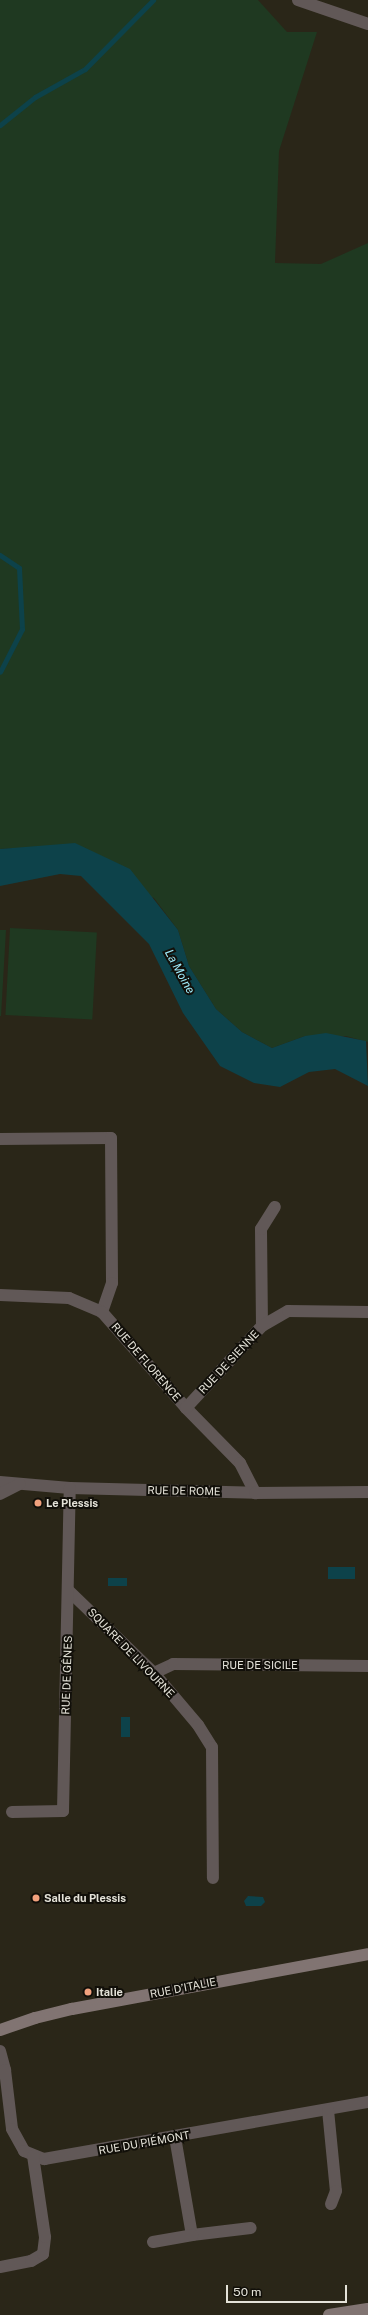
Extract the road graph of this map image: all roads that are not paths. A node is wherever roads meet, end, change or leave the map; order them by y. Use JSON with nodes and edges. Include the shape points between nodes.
{"nodes":[{"id":1,"x":298,"y":0,"type":"edge"},
{"id":2,"x":368,"y":24,"type":"edge"},
{"id":3,"x":0,"y":1139,"type":"edge"},
{"id":4,"x":274,"y":1207,"type":"dead end"},
{"id":5,"x":0,"y":1295,"type":"edge"},
{"id":6,"x":102,"y":1312,"type":"junction"},
{"id":7,"x":368,"y":1312,"type":"edge"},
{"id":8,"x":262,"y":1326,"type":"junction"},
{"id":9,"x":186,"y":1408,"type":"junction"},
{"id":10,"x":0,"y":1482,"type":"edge"},
{"id":11,"x":20,"y":1484,"type":"junction"},
{"id":12,"x":70,"y":1488,"type":"junction"},
{"id":13,"x":368,"y":1492,"type":"edge"},
{"id":14,"x":255,"y":1493,"type":"junction"},
{"id":15,"x":0,"y":1494,"type":"edge"},
{"id":16,"x":69,"y":1591,"type":"junction"},
{"id":17,"x":368,"y":1666,"type":"edge"},
{"id":18,"x":154,"y":1673,"type":"junction"},
{"id":19,"x":12,"y":1812,"type":"dead end"},
{"id":20,"x":213,"y":1878,"type":"dead end"},
{"id":21,"x":368,"y":1954,"type":"edge"},
{"id":22,"x":0,"y":2030,"type":"edge"},
{"id":23,"x":0,"y":2051,"type":"edge"},
{"id":24,"x":368,"y":2102,"type":"edge"},
{"id":25,"x":328,"y":2110,"type":"junction"},
{"id":26,"x":175,"y":2138,"type":"junction"},
{"id":27,"x":33,"y":2156,"type":"junction"},
{"id":28,"x":330,"y":2204,"type":"dead end"},
{"id":29,"x":251,"y":2228,"type":"dead end"},
{"id":30,"x":192,"y":2235,"type":"junction"},
{"id":31,"x":153,"y":2242,"type":"dead end"},
{"id":32,"x":0,"y":2267,"type":"edge"},
{"id":33,"x":368,"y":2309,"type":"edge"},
{"id":34,"x":329,"y":2315,"type":"edge"}],
"edges":[{"from":1,"to":2,"type":"street"},
{"from":3,"to":6,"type":"street","via":[[111,1138],[112,1283]]},
{"from":4,"to":8,"type":"street","via":[[261,1229]]},
{"from":5,"to":6,"type":"street","name":"RUE DE FLORENCE","via":[[69,1298]]},
{"from":6,"to":9,"type":"street","name":"RUE DE FLORENCE"},
{"from":7,"to":8,"type":"street","name":"RUE DE SIENNE","via":[[288,1311]]},
{"from":8,"to":9,"type":"street","name":"RUE DE SIENNE"},
{"from":9,"to":14,"type":"street","name":"RUE DE FLORENCE","via":[[240,1463]]},
{"from":10,"to":11,"type":"street","name":"RUE DE ROME"},
{"from":11,"to":12,"type":"street","name":"RUE DE ROME"},
{"from":11,"to":15,"type":"street"},
{"from":12,"to":14,"type":"street","name":"RUE DE ROME"},
{"from":12,"to":16,"type":"street","name":"RUE DE GÊNES"},
{"from":13,"to":14,"type":"street","name":"RUE DE ROME"},
{"from":16,"to":18,"type":"street","name":"SQUARE DE LIVOURNE"},
{"from":16,"to":19,"type":"street","name":"RUE DE GÊNES","via":[[63,1811]]},
{"from":17,"to":18,"type":"street","name":"RUE DE SICILE","via":[[173,1664]]},
{"from":18,"to":20,"type":"street","name":"SQUARE DE LIVOURNE","via":[[198,1725],[212,1747]]},
{"from":21,"to":22,"type":"street","name":"RUE D’ITALIE","via":[[72,2009]]},
{"from":23,"to":27,"type":"street","via":[[5,2070],[12,2129],[24,2151]]},
{"from":24,"to":25,"type":"street","name":"RUE DU PIÉMONT"},
{"from":25,"to":26,"type":"street","name":"RUE DU PIÉMONT"},
{"from":25,"to":28,"type":"street","via":[[336,2191]]},
{"from":26,"to":27,"type":"street","name":"RUE DU PIÉMONT","via":[[44,2159]]},
{"from":26,"to":30,"type":"street"},
{"from":27,"to":32,"type":"street","via":[[46,2237],[43,2254],[31,2261]]},
{"from":29,"to":30,"type":"street"},
{"from":30,"to":31,"type":"street"},
{"from":33,"to":34,"type":"street"}]}
